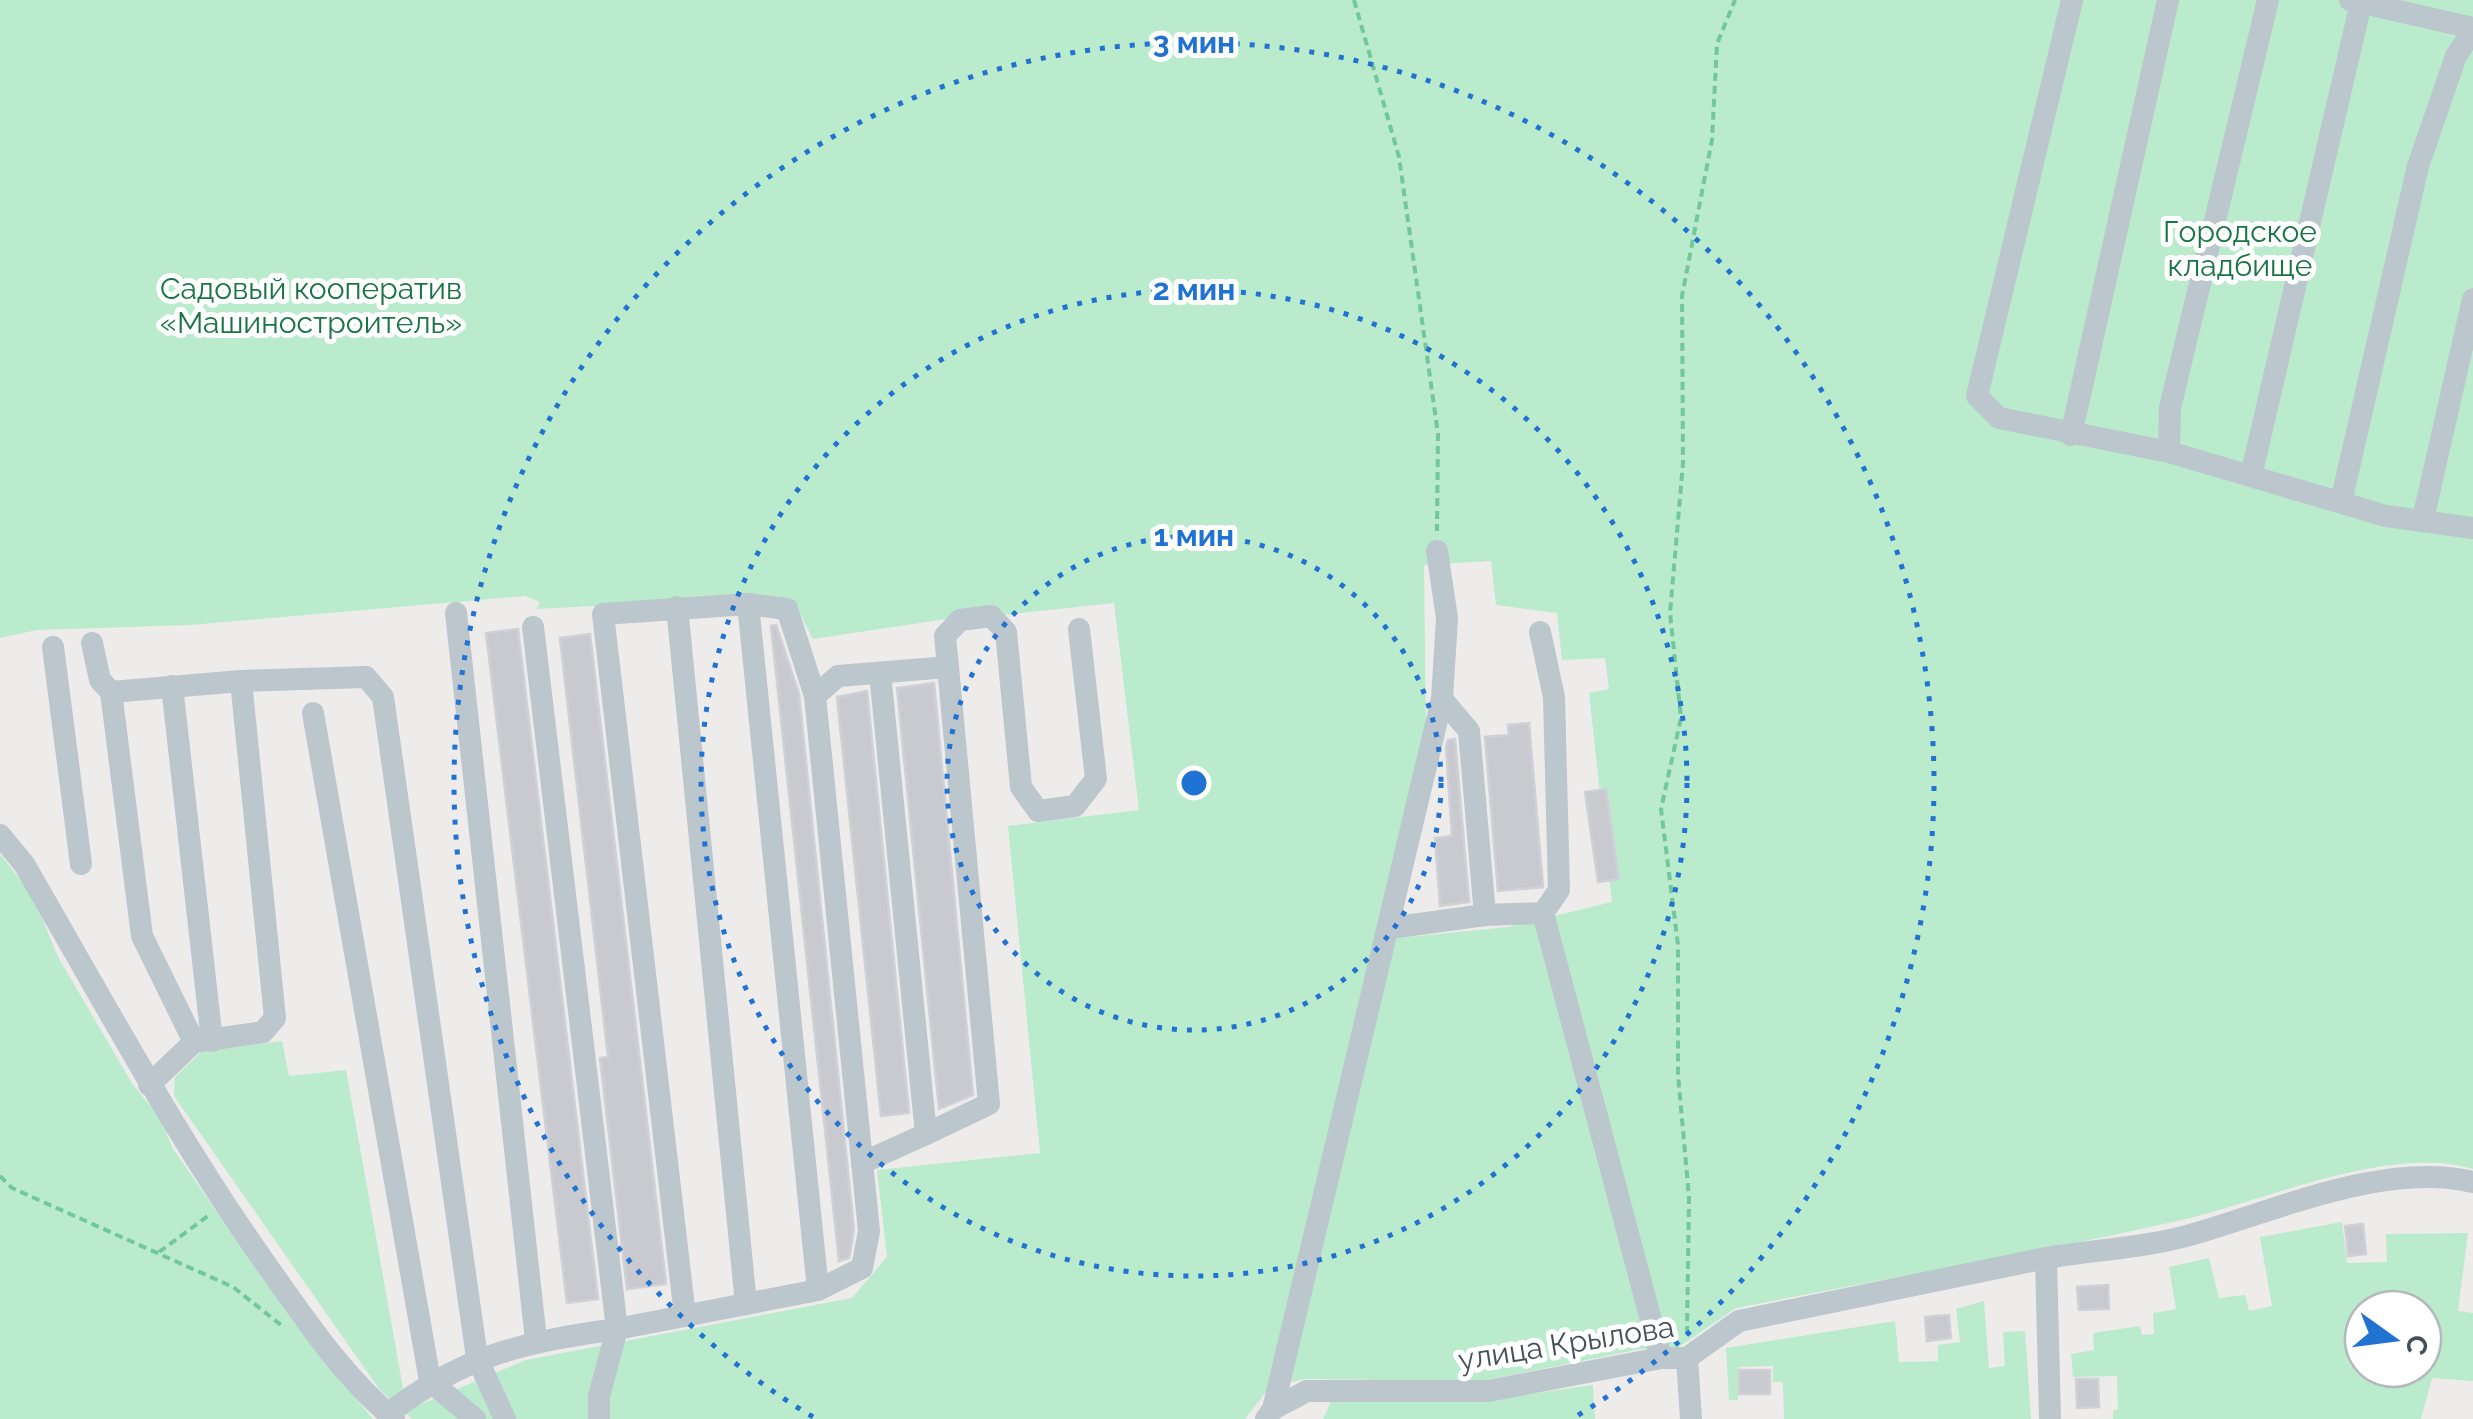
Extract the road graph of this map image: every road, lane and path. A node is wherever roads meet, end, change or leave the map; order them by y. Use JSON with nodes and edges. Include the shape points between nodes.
{"nodes":[{"id":1,"x":1354,"y":0,"type":"edge"},
{"id":2,"x":1735,"y":0,"type":"edge"},
{"id":3,"x":2072,"y":0,"type":"edge"},
{"id":4,"x":2168,"y":0,"type":"edge"},
{"id":5,"x":2268,"y":0,"type":"edge"},
{"id":6,"x":2356,"y":1,"type":"edge"},
{"id":7,"x":2473,"y":29,"type":"edge"},
{"id":8,"x":2473,"y":299,"type":"edge"},
{"id":9,"x":2071,"y":435,"type":"junction"},
{"id":10,"x":2169,"y":452,"type":"junction"},
{"id":11,"x":2251,"y":476,"type":"junction"},
{"id":12,"x":2341,"y":502,"type":"junction"},
{"id":13,"x":2423,"y":519,"type":"junction"},
{"id":14,"x":2473,"y":528,"type":"edge"},
{"id":15,"x":1437,"y":551,"type":"joint"},
{"id":16,"x":748,"y":604,"type":"junction"},
{"id":17,"x":676,"y":607,"type":"junction"},
{"id":18,"x":456,"y":613,"type":"dead end"},
{"id":19,"x":533,"y":628,"type":"dead end"},
{"id":20,"x":1079,"y":629,"type":"dead end"},
{"id":21,"x":1540,"y":632,"type":"dead end"},
{"id":22,"x":92,"y":644,"type":"dead end"},
{"id":23,"x":53,"y":647,"type":"dead end"},
{"id":24,"x":948,"y":667,"type":"junction"},
{"id":25,"x":880,"y":672,"type":"junction"},
{"id":26,"x":241,"y":681,"type":"junction"},
{"id":27,"x":172,"y":686,"type":"junction"},
{"id":28,"x":110,"y":692,"type":"junction"},
{"id":29,"x":815,"y":696,"type":"junction"},
{"id":30,"x":1442,"y":699,"type":"junction"},
{"id":31,"x":313,"y":713,"type":"dead end"},
{"id":32,"x":0,"y":835,"type":"edge"},
{"id":33,"x":81,"y":864,"type":"dead end"},
{"id":34,"x":1542,"y":913,"type":"junction"},
{"id":35,"x":1485,"y":915,"type":"junction"},
{"id":36,"x":1390,"y":928,"type":"junction"},
{"id":37,"x":203,"y":1042,"type":"junction"},
{"id":38,"x":149,"y":1085,"type":"junction"},
{"id":39,"x":926,"y":1134,"type":"junction"},
{"id":40,"x":862,"y":1164,"type":"junction"},
{"id":41,"x":0,"y":1176,"type":"edge"},
{"id":42,"x":2473,"y":1182,"type":"edge"},
{"id":43,"x":224,"y":1204,"type":"junction"},
{"id":44,"x":157,"y":1254,"type":"junction"},
{"id":45,"x":2046,"y":1258,"type":"junction"},
{"id":46,"x":818,"y":1290,"type":"junction"},
{"id":47,"x":746,"y":1304,"type":"junction"},
{"id":48,"x":685,"y":1316,"type":"junction"},
{"id":49,"x":618,"y":1329,"type":"junction"},
{"id":50,"x":288,"y":1334,"type":"dead end"},
{"id":51,"x":536,"y":1340,"type":"junction"},
{"id":52,"x":476,"y":1358,"type":"junction"},
{"id":53,"x":1661,"y":1358,"type":"junction"},
{"id":54,"x":1687,"y":1358,"type":"junction"},
{"id":55,"x":430,"y":1381,"type":"junction"},
{"id":56,"x":1270,"y":1414,"type":"edge"},
{"id":57,"x":391,"y":1416,"type":"edge"},
{"id":58,"x":475,"y":1419,"type":"edge"},
{"id":59,"x":504,"y":1419,"type":"edge"},
{"id":60,"x":599,"y":1419,"type":"edge"},
{"id":61,"x":1691,"y":1419,"type":"edge"},
{"id":62,"x":2050,"y":1419,"type":"edge"}],
"edges":[{"from":1,"to":15,"type":"path","via":[[1399,157],[1438,434]]},
{"from":2,"to":54,"type":"path","via":[[1717,44],[1712,140],[1682,296],[1684,463],[1670,613],[1681,718],[1660,809],[1678,945],[1678,1074],[1689,1197]]},
{"from":3,"to":9,"type":"street","via":[[1976,396],[1999,418]]},
{"from":4,"to":9,"type":"street"},
{"from":5,"to":10,"type":"street","via":[[2170,408]]},
{"from":6,"to":7,"type":"street"},
{"from":6,"to":11,"type":"street"},
{"from":7,"to":12,"type":"street","via":[[2456,56],[2418,166]]},
{"from":8,"to":13,"type":"street"},
{"from":9,"to":10,"type":"street"},
{"from":10,"to":11,"type":"street"},
{"from":11,"to":12,"type":"street"},
{"from":12,"to":13,"type":"street"},
{"from":13,"to":14,"type":"street"},
{"from":15,"to":30,"type":"street","via":[[1447,618]]},
{"from":16,"to":17,"type":"street"},
{"from":16,"to":29,"type":"street","via":[[788,609]]},
{"from":16,"to":46,"type":"street"},
{"from":17,"to":47,"type":"street"},
{"from":17,"to":48,"type":"street","via":[[603,614]]},
{"from":18,"to":51,"type":"street"},
{"from":19,"to":49,"type":"street"},
{"from":20,"to":24,"type":"street","via":[[1096,780],[1076,806],[1038,811],[1021,787],[1006,632],[991,616],[960,620],[945,636]]},
{"from":21,"to":34,"type":"street","via":[[1554,698],[1559,890]]},
{"from":22,"to":28,"type":"street","via":[[100,680]]},
{"from":23,"to":33,"type":"street"},
{"from":24,"to":25,"type":"street"},
{"from":24,"to":39,"type":"street","via":[[988,1104]]},
{"from":25,"to":29,"type":"street","via":[[838,676]]},
{"from":25,"to":39,"type":"street"},
{"from":26,"to":27,"type":"street"},
{"from":26,"to":37,"type":"street","via":[[274,1018],[262,1032]]},
{"from":26,"to":52,"type":"street","via":[[366,678],[383,697]]},
{"from":27,"to":28,"type":"street"},
{"from":27,"to":37,"type":"street"},
{"from":28,"to":37,"type":"street","via":[[142,936]]},
{"from":29,"to":40,"type":"street"},
{"from":30,"to":35,"type":"street","via":[[1469,731]]},
{"from":30,"to":36,"type":"street"},
{"from":31,"to":55,"type":"street"},
{"from":32,"to":38,"type":"street","via":[[24,864]]},
{"from":34,"to":35,"type":"street"},
{"from":34,"to":53,"type":"street"},
{"from":35,"to":36,"type":"street"},
{"from":36,"to":56,"type":"street"},
{"from":37,"to":38,"type":"street"},
{"from":38,"to":43,"type":"street"},
{"from":39,"to":40,"type":"street"},
{"from":40,"to":46,"type":"street","via":[[869,1231],[862,1268]]},
{"from":41,"to":44,"type":"path","via":[[12,1188]]},
{"from":42,"to":45,"type":"street","name":"улица Крылова","via":[[2443,1175],[2324,1193],[2186,1236]]},
{"from":43,"to":44,"type":"path"},
{"from":43,"to":57,"type":"street","via":[[332,1357]]},
{"from":44,"to":50,"type":"path","via":[[233,1287]]},
{"from":45,"to":54,"type":"street","name":"улица Крылова","via":[[1739,1321]]},
{"from":45,"to":62,"type":"street"},
{"from":46,"to":47,"type":"street"},
{"from":47,"to":48,"type":"street"},
{"from":48,"to":49,"type":"street"},
{"from":49,"to":51,"type":"street"},
{"from":49,"to":60,"type":"street"},
{"from":51,"to":52,"type":"street"},
{"from":52,"to":55,"type":"street"},
{"from":52,"to":59,"type":"street"},
{"from":53,"to":54,"type":"street","name":"улица Крылова"},
{"from":53,"to":56,"type":"street","name":"улица Крылова","via":[[1488,1392],[1307,1391]]},
{"from":54,"to":61,"type":"street"},
{"from":55,"to":57,"type":"street"},
{"from":55,"to":58,"type":"street"}]}
